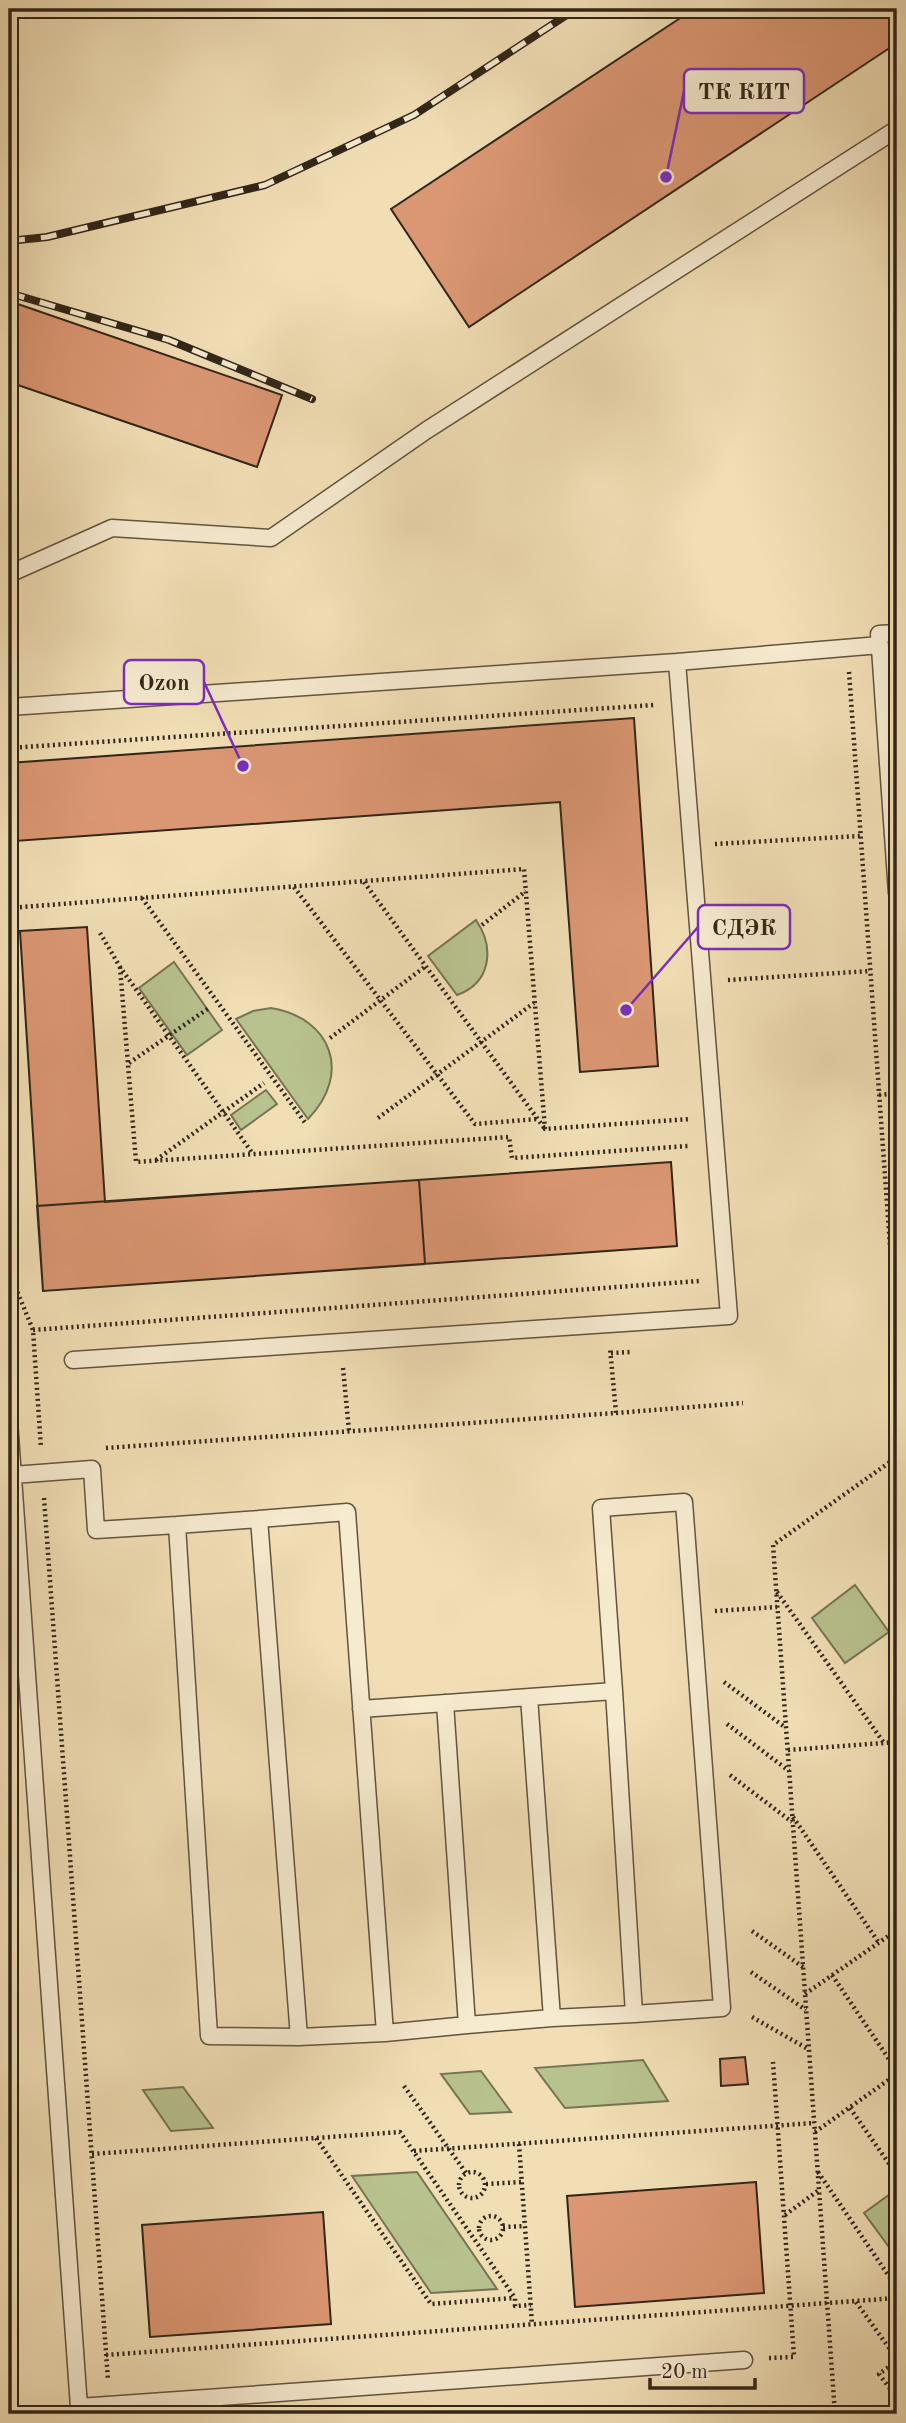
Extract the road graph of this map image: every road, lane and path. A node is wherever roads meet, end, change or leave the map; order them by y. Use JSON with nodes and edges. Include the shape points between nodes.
{"nodes":[{"id":1,"x":897,"y":129,"type":"edge"},
{"id":2,"x":9,"y":574,"type":"edge"},
{"id":3,"x":897,"y":633,"type":"edge"},
{"id":4,"x":880,"y":645,"type":"junction"},
{"id":5,"x":847,"y":647,"type":"junction"},
{"id":6,"x":677,"y":662,"type":"junction"},
{"id":7,"x":659,"y":704,"type":"dead end"},
{"id":8,"x":9,"y":707,"type":"edge"},
{"id":9,"x":9,"y":747,"type":"edge"},
{"id":10,"x":860,"y":836,"type":"junction"},
{"id":11,"x":690,"y":846,"type":"junction"},
{"id":12,"x":364,"y":881,"type":"junction"},
{"id":13,"x":294,"y":886,"type":"junction"},
{"id":14,"x":526,"y":891,"type":"junction"},
{"id":15,"x":897,"y":893,"type":"edge"},
{"id":16,"x":142,"y":898,"type":"junction"},
{"id":17,"x":9,"y":908,"type":"edge"},
{"id":18,"x":482,"y":925,"type":"dead end"},
{"id":19,"x":100,"y":933,"type":"dead end"},
{"id":20,"x":425,"y":966,"type":"junction"},
{"id":21,"x":120,"y":967,"type":"junction"},
{"id":22,"x":870,"y":971,"type":"junction"},
{"id":23,"x":701,"y":982,"type":"junction"},
{"id":24,"x":380,"y":1000,"type":"junction"},
{"id":25,"x":535,"y":1003,"type":"junction"},
{"id":26,"x":209,"y":1008,"type":"dead end"},
{"id":27,"x":169,"y":1036,"type":"junction"},
{"id":28,"x":330,"y":1038,"type":"dead end"},
{"id":29,"x":481,"y":1042,"type":"junction"},
{"id":30,"x":128,"y":1063,"type":"junction"},
{"id":31,"x":437,"y":1076,"type":"junction"},
{"id":32,"x":264,"y":1083,"type":"dead end"},
{"id":33,"x":897,"y":1093,"type":"edge"},
{"id":34,"x":879,"y":1095,"type":"junction"},
{"id":35,"x":687,"y":1105,"type":"dead end"},
{"id":36,"x":223,"y":1112,"type":"junction"},
{"id":37,"x":713,"y":1117,"type":"junction"},
{"id":38,"x":379,"y":1118,"type":"dead end"},
{"id":39,"x":537,"y":1119,"type":"junction"},
{"id":40,"x":688,"y":1119,"type":"junction"},
{"id":41,"x":306,"y":1124,"type":"dead end"},
{"id":42,"x":545,"y":1129,"type":"junction"},
{"id":43,"x":689,"y":1132,"type":"dead end"},
{"id":44,"x":253,"y":1154,"type":"junction"},
{"id":45,"x":691,"y":1159,"type":"dead end"},
{"id":46,"x":155,"y":1161,"type":"junction"},
{"id":47,"x":9,"y":1166,"type":"edge"},
{"id":48,"x":897,"y":1242,"type":"edge"},
{"id":49,"x":889,"y":1243,"type":"junction"},
{"id":50,"x":698,"y":1268,"type":"dead end"},
{"id":51,"x":604,"y":1289,"type":"junction"},
{"id":52,"x":896,"y":1316,"type":"edge"},
{"id":53,"x":608,"y":1324,"type":"junction"},
{"id":54,"x":33,"y":1330,"type":"junction"},
{"id":55,"x":897,"y":1351,"type":"edge"},
{"id":56,"x":73,"y":1360,"type":"dead end"},
{"id":57,"x":743,"y":1403,"type":"dead end"},
{"id":58,"x":616,"y":1413,"type":"junction"},
{"id":59,"x":9,"y":1421,"type":"edge"},
{"id":60,"x":95,"y":1448,"type":"dead end"},
{"id":61,"x":897,"y":1457,"type":"edge"},
{"id":62,"x":43,"y":1473,"type":"junction"},
{"id":63,"x":13,"y":1475,"type":"junction"},
{"id":64,"x":259,"y":1519,"type":"junction"},
{"id":65,"x":177,"y":1525,"type":"junction"},
{"id":66,"x":776,"y":1591,"type":"junction"},
{"id":67,"x":777,"y":1606,"type":"junction"},
{"id":68,"x":692,"y":1612,"type":"junction"},
{"id":69,"x":695,"y":1661,"type":"junction"},
{"id":70,"x":614,"y":1691,"type":"junction"},
{"id":71,"x":529,"y":1697,"type":"junction"},
{"id":72,"x":445,"y":1703,"type":"junction"},
{"id":73,"x":698,"y":1703,"type":"junction"},
{"id":74,"x":361,"y":1709,"type":"junction"},
{"id":75,"x":786,"y":1728,"type":"junction"},
{"id":76,"x":897,"y":1742,"type":"edge"},
{"id":77,"x":884,"y":1743,"type":"junction"},
{"id":78,"x":788,"y":1750,"type":"junction"},
{"id":79,"x":702,"y":1753,"type":"junction"},
{"id":80,"x":789,"y":1771,"type":"junction"},
{"id":81,"x":792,"y":1819,"type":"junction"},
{"id":82,"x":897,"y":1930,"type":"edge"},
{"id":83,"x":752,"y":1931,"type":"dead end"},
{"id":84,"x":879,"y":1943,"type":"junction"},
{"id":85,"x":803,"y":1967,"type":"junction"},
{"id":86,"x":751,"y":1972,"type":"dead end"},
{"id":87,"x":832,"y":1975,"type":"junction"},
{"id":88,"x":805,"y":1994,"type":"junction"},
{"id":89,"x":806,"y":2010,"type":"junction"},
{"id":90,"x":634,"y":2014,"type":"junction"},
{"id":91,"x":752,"y":2017,"type":"dead end"},
{"id":92,"x":552,"y":2018,"type":"junction"},
{"id":93,"x":467,"y":2025,"type":"junction"},
{"id":94,"x":384,"y":2033,"type":"junction"},
{"id":95,"x":299,"y":2037,"type":"junction"},
{"id":96,"x":809,"y":2049,"type":"junction"},
{"id":97,"x":773,"y":2062,"type":"dead end"},
{"id":98,"x":897,"y":2072,"type":"edge"},
{"id":99,"x":404,"y":2086,"type":"dead end"},
{"id":100,"x":849,"y":2108,"type":"junction"},
{"id":101,"x":814,"y":2123,"type":"junction"},
{"id":102,"x":778,"y":2126,"type":"junction"},
{"id":103,"x":814,"y":2132,"type":"junction"},
{"id":104,"x":315,"y":2137,"type":"junction"},
{"id":105,"x":519,"y":2144,"type":"junction"},
{"id":106,"x":449,"y":2149,"type":"junction"},
{"id":107,"x":413,"y":2151,"type":"junction"},
{"id":108,"x":92,"y":2154,"type":"junction"},
{"id":109,"x":818,"y":2171,"type":"junction"},
{"id":110,"x":466,"y":2173,"type":"junction"},
{"id":111,"x":897,"y":2175,"type":"edge"},
{"id":112,"x":522,"y":2182,"type":"junction"},
{"id":113,"x":486,"y":2184,"type":"junction"},
{"id":114,"x":819,"y":2190,"type":"junction"},
{"id":115,"x":784,"y":2215,"type":"junction"},
{"id":116,"x":525,"y":2225,"type":"junction"},
{"id":117,"x":503,"y":2227,"type":"junction"},
{"id":118,"x":481,"y":2237,"type":"junction"},
{"id":119,"x":475,"y":2240,"type":"junction"},
{"id":120,"x":897,"y":2288,"type":"edge"},
{"id":121,"x":515,"y":2298,"type":"junction"},
{"id":122,"x":897,"y":2298,"type":"edge"},
{"id":123,"x":856,"y":2301,"type":"junction"},
{"id":124,"x":827,"y":2303,"type":"junction"},
{"id":125,"x":531,"y":2305,"type":"junction"},
{"id":126,"x":790,"y":2306,"type":"junction"},
{"id":127,"x":532,"y":2324,"type":"junction"},
{"id":128,"x":106,"y":2355,"type":"junction"},
{"id":129,"x":75,"y":2357,"type":"junction"},
{"id":130,"x":744,"y":2360,"type":"joint"},
{"id":131,"x":897,"y":2360,"type":"edge"},
{"id":132,"x":897,"y":2392,"type":"edge"},
{"id":133,"x":109,"y":2405,"type":"junction"},
{"id":134,"x":897,"y":2410,"type":"edge"},
{"id":135,"x":78,"y":2411,"type":"edge"},
{"id":136,"x":836,"y":2414,"type":"edge"}],
"edges":[{"from":1,"to":2,"type":"lane","via":[[427,430],[271,538],[112,528]]},
{"from":3,"to":4,"type":"lane","via":[[879,634]]},
{"from":4,"to":5,"type":"lane"},
{"from":4,"to":15,"type":"lane"},
{"from":5,"to":6,"type":"lane"},
{"from":5,"to":10,"type":"path"},
{"from":6,"to":8,"type":"lane"},
{"from":6,"to":11,"type":"lane"},
{"from":7,"to":9,"type":"path"},
{"from":10,"to":11,"type":"path"},
{"from":10,"to":22,"type":"path"},
{"from":11,"to":23,"type":"lane"},
{"from":12,"to":13,"type":"path"},
{"from":12,"to":14,"type":"path","via":[[524,869]]},
{"from":12,"to":20,"type":"path"},
{"from":13,"to":16,"type":"path"},
{"from":13,"to":24,"type":"path"},
{"from":14,"to":18,"type":"path"},
{"from":14,"to":25,"type":"path"},
{"from":16,"to":17,"type":"path"},
{"from":16,"to":41,"type":"path"},
{"from":19,"to":21,"type":"path"},
{"from":20,"to":24,"type":"path"},
{"from":20,"to":29,"type":"path"},
{"from":21,"to":27,"type":"path"},
{"from":21,"to":30,"type":"path"},
{"from":22,"to":23,"type":"path"},
{"from":22,"to":34,"type":"path"},
{"from":23,"to":37,"type":"lane"},
{"from":24,"to":28,"type":"path"},
{"from":24,"to":31,"type":"path"},
{"from":25,"to":29,"type":"path"},
{"from":25,"to":42,"type":"path"},
{"from":26,"to":27,"type":"path"},
{"from":27,"to":30,"type":"path"},
{"from":27,"to":36,"type":"path"},
{"from":29,"to":31,"type":"path"},
{"from":29,"to":39,"type":"path"},
{"from":30,"to":46,"type":"path","via":[[136,1162]]},
{"from":31,"to":38,"type":"path"},
{"from":31,"to":39,"type":"path","via":[[475,1124]]},
{"from":32,"to":36,"type":"path"},
{"from":33,"to":34,"type":"path"},
{"from":34,"to":49,"type":"path"},
{"from":35,"to":40,"type":"path"},
{"from":36,"to":44,"type":"path"},
{"from":36,"to":46,"type":"path"},
{"from":37,"to":40,"type":"path"},
{"from":37,"to":53,"type":"lane","via":[[730,1316]]},
{"from":39,"to":42,"type":"path"},
{"from":40,"to":42,"type":"path"},
{"from":40,"to":43,"type":"path"},
{"from":44,"to":45,"type":"path","via":[[509,1137],[512,1158],[690,1146]]},
{"from":44,"to":46,"type":"path"},
{"from":47,"to":54,"type":"path","via":[[18,1291]]},
{"from":48,"to":49,"type":"path"},
{"from":49,"to":52,"type":"path"},
{"from":50,"to":51,"type":"path","via":[[699,1281]]},
{"from":51,"to":53,"type":"path"},
{"from":51,"to":54,"type":"path"},
{"from":52,"to":55,"type":"path"},
{"from":53,"to":56,"type":"lane"},
{"from":53,"to":58,"type":"path"},
{"from":54,"to":62,"type":"path"},
{"from":57,"to":58,"type":"path"},
{"from":58,"to":60,"type":"path"},
{"from":59,"to":63,"type":"lane"},
{"from":61,"to":66,"type":"path","via":[[773,1545]]},
{"from":62,"to":63,"type":"lane"},
{"from":62,"to":65,"type":"lane","via":[[92,1469],[96,1530]]},
{"from":62,"to":108,"type":"path"},
{"from":63,"to":129,"type":"lane"},
{"from":64,"to":65,"type":"lane"},
{"from":64,"to":74,"type":"lane","via":[[347,1512]]},
{"from":64,"to":95,"type":"lane"},
{"from":65,"to":95,"type":"lane","via":[[209,2036]]},
{"from":66,"to":67,"type":"path"},
{"from":66,"to":77,"type":"path"},
{"from":67,"to":68,"type":"path"},
{"from":67,"to":75,"type":"path"},
{"from":68,"to":69,"type":"lane"},
{"from":68,"to":70,"type":"lane","via":[[684,1502],[601,1508]]},
{"from":69,"to":73,"type":"lane"},
{"from":69,"to":75,"type":"path"},
{"from":70,"to":71,"type":"lane"},
{"from":70,"to":90,"type":"lane"},
{"from":71,"to":72,"type":"lane"},
{"from":71,"to":92,"type":"lane"},
{"from":72,"to":74,"type":"lane"},
{"from":72,"to":93,"type":"lane"},
{"from":73,"to":79,"type":"lane"},
{"from":73,"to":80,"type":"path"},
{"from":74,"to":94,"type":"lane"},
{"from":75,"to":78,"type":"path"},
{"from":76,"to":77,"type":"path"},
{"from":77,"to":78,"type":"path"},
{"from":78,"to":80,"type":"path"},
{"from":79,"to":81,"type":"path"},
{"from":79,"to":90,"type":"lane","via":[[722,2008]]},
{"from":80,"to":81,"type":"path"},
{"from":81,"to":84,"type":"path"},
{"from":81,"to":85,"type":"path"},
{"from":82,"to":84,"type":"path"},
{"from":83,"to":85,"type":"path"},
{"from":84,"to":87,"type":"path"},
{"from":85,"to":88,"type":"path"},
{"from":86,"to":89,"type":"path"},
{"from":87,"to":88,"type":"path"},
{"from":87,"to":98,"type":"path"},
{"from":88,"to":89,"type":"path"},
{"from":89,"to":96,"type":"path"},
{"from":90,"to":92,"type":"lane"},
{"from":91,"to":96,"type":"path"},
{"from":92,"to":93,"type":"lane"},
{"from":93,"to":94,"type":"lane"},
{"from":94,"to":95,"type":"lane"},
{"from":96,"to":101,"type":"path"},
{"from":97,"to":102,"type":"path"},
{"from":98,"to":100,"type":"path"},
{"from":99,"to":106,"type":"path"},
{"from":100,"to":103,"type":"path"},
{"from":100,"to":111,"type":"path"},
{"from":101,"to":102,"type":"path"},
{"from":101,"to":103,"type":"path"},
{"from":102,"to":105,"type":"path"},
{"from":102,"to":115,"type":"path"},
{"from":103,"to":109,"type":"path"},
{"from":104,"to":107,"type":"path","via":[[400,2132]]},
{"from":104,"to":108,"type":"path"},
{"from":104,"to":121,"type":"path","via":[[431,2304]]},
{"from":105,"to":106,"type":"path"},
{"from":105,"to":112,"type":"path"},
{"from":106,"to":107,"type":"path"},
{"from":106,"to":110,"type":"path"},
{"from":107,"to":119,"type":"path"},
{"from":108,"to":128,"type":"path"},
{"from":109,"to":114,"type":"path"},
{"from":109,"to":120,"type":"path"},
{"from":110,"to":113,"type":"path","via":[[476,2172]]},
{"from":110,"to":113,"type":"path","via":[[459,2185],[468,2198],[477,2198]]},
{"from":112,"to":113,"type":"path"},
{"from":112,"to":116,"type":"path"},
{"from":114,"to":115,"type":"path"},
{"from":114,"to":124,"type":"path"},
{"from":115,"to":126,"type":"path"},
{"from":116,"to":117,"type":"path"},
{"from":116,"to":125,"type":"path"},
{"from":117,"to":118,"type":"path","via":[[496,2240]]},
{"from":117,"to":118,"type":"path","via":[[500,2220],[486,2217],[480,2222]]},
{"from":118,"to":119,"type":"path"},
{"from":119,"to":121,"type":"path"},
{"from":121,"to":125,"type":"path","via":[[515,2306]]},
{"from":122,"to":123,"type":"path"},
{"from":123,"to":124,"type":"path"},
{"from":123,"to":131,"type":"path"},
{"from":124,"to":126,"type":"path"},
{"from":124,"to":136,"type":"path"},
{"from":125,"to":127,"type":"path"},
{"from":126,"to":127,"type":"path"},
{"from":126,"to":130,"type":"path","via":[[794,2357]]},
{"from":127,"to":128,"type":"path"},
{"from":128,"to":129,"type":"path"},
{"from":128,"to":133,"type":"path"},
{"from":129,"to":135,"type":"lane"},
{"from":130,"to":133,"type":"lane"},
{"from":131,"to":132,"type":"path","via":[[879,2374],[894,2394]]},
{"from":133,"to":135,"type":"lane"},
{"from":134,"to":136,"type":"path"}]}
